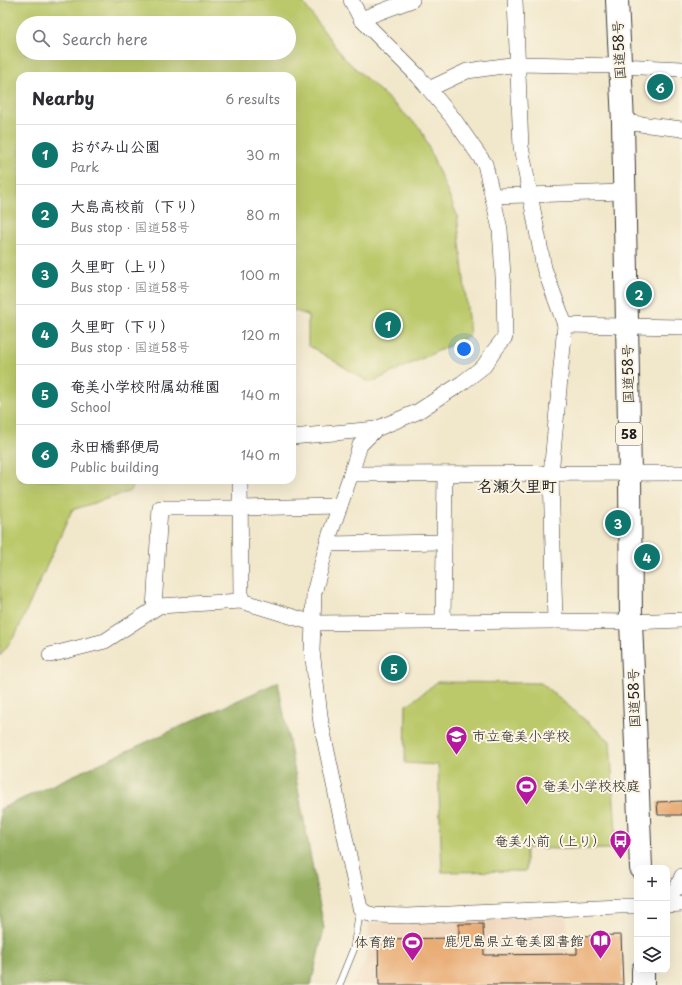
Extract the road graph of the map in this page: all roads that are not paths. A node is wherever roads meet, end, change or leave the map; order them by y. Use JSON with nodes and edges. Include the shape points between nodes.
{"nodes":[{"id":1,"x":351,"y":0,"type":"edge"},
{"id":2,"x":412,"y":0,"type":"edge"},
{"id":3,"x":515,"y":0,"type":"edge"},
{"id":4,"x":617,"y":0,"type":"edge"},
{"id":5,"x":361,"y":19,"type":"junction"},
{"id":6,"x":518,"y":64,"type":"junction"},
{"id":7,"x":620,"y":66,"type":"junction"},
{"id":8,"x":682,"y":69,"type":"edge"},
{"id":9,"x":429,"y":89,"type":"junction"},
{"id":10,"x":623,"y":122,"type":"junction"},
{"id":11,"x":682,"y":130,"type":"edge"},
{"id":12,"x":624,"y":192,"type":"junction"},
{"id":13,"x":530,"y":195,"type":"junction"},
{"id":14,"x":492,"y":196,"type":"junction"},
{"id":15,"x":565,"y":325,"type":"junction"},
{"id":16,"x":627,"y":326,"type":"junction"},
{"id":17,"x":682,"y":327,"type":"edge"},
{"id":18,"x":376,"y":429,"type":"junction"},
{"id":19,"x":296,"y":437,"type":"edge"},
{"id":20,"x":682,"y":473,"type":"edge"},
{"id":21,"x":352,"y":474,"type":"junction"},
{"id":22,"x":445,"y":474,"type":"junction"},
{"id":23,"x":551,"y":474,"type":"junction"},
{"id":24,"x":630,"y":474,"type":"junction"},
{"id":25,"x":240,"y":484,"type":"edge"},
{"id":26,"x":340,"y":506,"type":"junction"},
{"id":27,"x":240,"y":508,"type":"junction"},
{"id":28,"x":444,"y":542,"type":"junction"},
{"id":29,"x":327,"y":544,"type":"junction"},
{"id":30,"x":241,"y":601,"type":"junction"},
{"id":31,"x":154,"y":609,"type":"junction"},
{"id":32,"x":682,"y":620,"type":"edge"},
{"id":33,"x":555,"y":621,"type":"junction"},
{"id":34,"x":443,"y":622,"type":"junction"},
{"id":35,"x":631,"y":622,"type":"junction"},
{"id":36,"x":313,"y":623,"type":"junction"},
{"id":37,"x":50,"y":655,"type":"dead end"},
{"id":38,"x":641,"y":865,"type":"edge"},
{"id":39,"x":682,"y":876,"type":"edge"},
{"id":40,"x":670,"y":895,"type":"edge"},
{"id":41,"x":682,"y":904,"type":"edge"},
{"id":42,"x":670,"y":905,"type":"edge"},
{"id":43,"x":634,"y":906,"type":"edge"},
{"id":44,"x":360,"y":908,"type":"junction"},
{"id":45,"x":643,"y":973,"type":"edge"},
{"id":46,"x":339,"y":985,"type":"edge"},
{"id":47,"x":643,"y":985,"type":"edge"}],
"edges":[{"from":1,"to":5,"type":"street"},
{"from":2,"to":5,"type":"street"},
{"from":3,"to":6,"type":"street"},
{"from":4,"to":7,"type":"highway","name":"国道58号","number":"58"},
{"from":5,"to":9,"type":"street"},
{"from":6,"to":7,"type":"street"},
{"from":6,"to":9,"type":"street","via":[[467,71]]},
{"from":6,"to":13,"type":"street","via":[[521,147]]},
{"from":7,"to":8,"type":"street"},
{"from":7,"to":10,"type":"highway","name":"国道58号","number":"58"},
{"from":9,"to":14,"type":"street","via":[[453,118],[484,164]]},
{"from":10,"to":11,"type":"street"},
{"from":10,"to":12,"type":"highway","name":"国道58号","number":"58"},
{"from":12,"to":13,"type":"street"},
{"from":12,"to":16,"type":"highway","name":"国道58号","number":"58"},
{"from":13,"to":14,"type":"street"},
{"from":13,"to":15,"type":"street","via":[[544,268]]},
{"from":14,"to":18,"type":"street","via":[[500,229],[505,337],[484,366],[462,383],[417,412]]},
{"from":15,"to":16,"type":"street"},
{"from":15,"to":23,"type":"street"},
{"from":16,"to":17,"type":"street"},
{"from":16,"to":24,"type":"highway","name":"国道58号","number":"58"},
{"from":18,"to":19,"type":"street"},
{"from":18,"to":21,"type":"street","via":[[360,445]]},
{"from":20,"to":24,"type":"street"},
{"from":21,"to":22,"type":"street"},
{"from":21,"to":26,"type":"street"},
{"from":22,"to":23,"type":"street"},
{"from":22,"to":28,"type":"street"},
{"from":23,"to":24,"type":"street"},
{"from":23,"to":33,"type":"street"},
{"from":24,"to":35,"type":"highway","name":"国道58号","number":"58"},
{"from":25,"to":27,"type":"street"},
{"from":26,"to":27,"type":"street"},
{"from":26,"to":29,"type":"street"},
{"from":27,"to":30,"type":"street"},
{"from":27,"to":31,"type":"street","via":[[160,508]]},
{"from":28,"to":29,"type":"street"},
{"from":28,"to":34,"type":"street"},
{"from":29,"to":36,"type":"street","via":[[314,593]]},
{"from":30,"to":31,"type":"street","via":[[159,606]]},
{"from":30,"to":36,"type":"street"},
{"from":31,"to":37,"type":"street","via":[[105,642]]},
{"from":32,"to":35,"type":"street"},
{"from":33,"to":34,"type":"street"},
{"from":33,"to":35,"type":"street"},
{"from":34,"to":36,"type":"street"},
{"from":35,"to":38,"type":"highway","name":"国道58号","number":"58"},
{"from":36,"to":44,"type":"street","via":[[312,651],[322,723]]},
{"from":39,"to":40,"type":"street"},
{"from":41,"to":42,"type":"street"},
{"from":43,"to":44,"type":"street","via":[[407,916],[374,915]]},
{"from":44,"to":46,"type":"lane","via":[[354,948]]},
{"from":45,"to":47,"type":"highway"}]}
